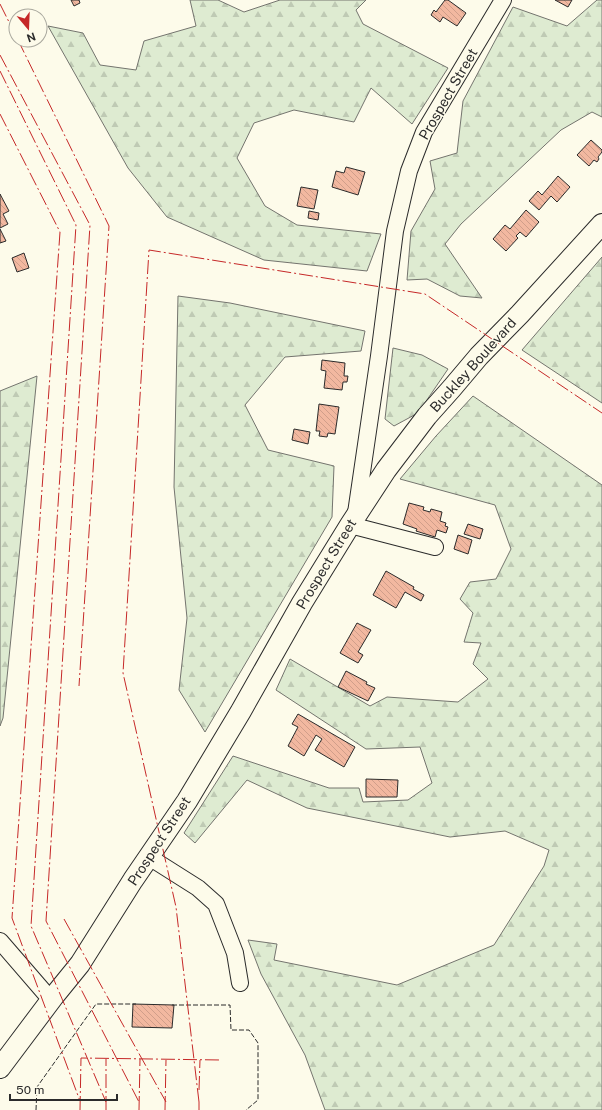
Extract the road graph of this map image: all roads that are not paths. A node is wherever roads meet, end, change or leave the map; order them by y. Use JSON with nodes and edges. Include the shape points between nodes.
{"nodes":[{"id":1,"x":503,"y":0,"type":"edge"},
{"id":2,"x":602,"y":224,"type":"edge"},
{"id":3,"x":353,"y":520,"type":"junction"},
{"id":4,"x":435,"y":547,"type":"dead end"},
{"id":5,"x":149,"y":857,"type":"junction"},
{"id":6,"x":0,"y":941,"type":"edge"},
{"id":7,"x":240,"y":983,"type":"dead end"},
{"id":8,"x":51,"y":1000,"type":"junction"},
{"id":9,"x":0,"y":1068,"type":"edge"}],
"edges":[{"from":1,"to":3,"type":"street","name":"Prospect Street","via":[[424,132],[409,171],[395,231],[380,356]]},
{"from":2,"to":3,"type":"main road","name":"Buckley Boulevard","via":[[427,416],[386,470]]},
{"from":3,"to":4,"type":"street"},
{"from":3,"to":5,"type":"main road","name":"Prospect Street","via":[[302,603],[241,711]]},
{"from":5,"to":7,"type":"street","via":[[198,888],[216,904],[235,952]]},
{"from":5,"to":8,"type":"main road","name":"Prospect Street","via":[[80,964]]},
{"from":6,"to":8,"type":"street"},
{"from":8,"to":9,"type":"main road","name":"Prospect Street"}]}
